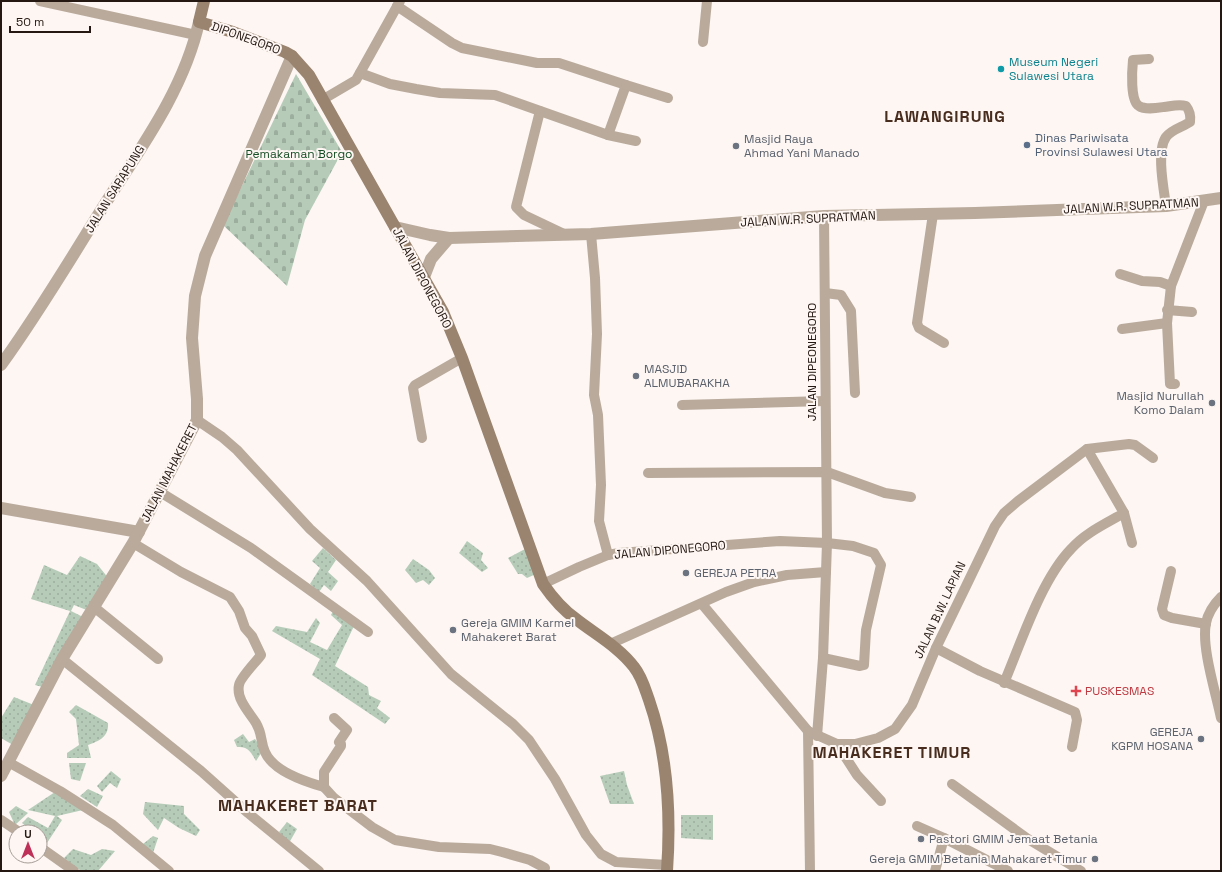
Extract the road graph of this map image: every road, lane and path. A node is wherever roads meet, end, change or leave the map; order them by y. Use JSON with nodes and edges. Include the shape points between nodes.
{"nodes":[{"id":1,"x":40,"y":1,"type":"edge"},
{"id":2,"x":204,"y":1,"type":"edge"},
{"id":3,"x":707,"y":1,"type":"edge"},
{"id":4,"x":398,"y":4,"type":"edge"},
{"id":5,"x":199,"y":22,"type":"junction"},
{"id":6,"x":196,"y":36,"type":"junction"},
{"id":7,"x":703,"y":42,"type":"dead end"},
{"id":8,"x":292,"y":56,"type":"junction"},
{"id":9,"x":1148,"y":59,"type":"dead end"},
{"id":10,"x":360,"y":74,"type":"junction"},
{"id":11,"x":626,"y":85,"type":"junction"},
{"id":12,"x":668,"y":98,"type":"dead end"},
{"id":13,"x":322,"y":100,"type":"junction"},
{"id":14,"x":540,"y":111,"type":"junction"},
{"id":15,"x":608,"y":134,"type":"junction"},
{"id":16,"x":636,"y":141,"type":"dead end"},
{"id":17,"x":1221,"y":198,"type":"edge"},
{"id":18,"x":1204,"y":201,"type":"junction"},
{"id":19,"x":1166,"y":206,"type":"junction"},
{"id":20,"x":933,"y":214,"type":"junction"},
{"id":21,"x":824,"y":216,"type":"junction"},
{"id":22,"x":396,"y":227,"type":"junction"},
{"id":23,"x":564,"y":234,"type":"junction"},
{"id":24,"x":591,"y":234,"type":"junction"},
{"id":25,"x":449,"y":238,"type":"junction"},
{"id":26,"x":1120,"y":274,"type":"dead end"},
{"id":27,"x":424,"y":277,"type":"junction"},
{"id":28,"x":1171,"y":286,"type":"junction"},
{"id":29,"x":825,"y":293,"type":"junction"},
{"id":30,"x":1167,"y":310,"type":"junction"},
{"id":31,"x":1192,"y":312,"type":"dead end"},
{"id":32,"x":1167,"y":323,"type":"junction"},
{"id":33,"x":1122,"y":329,"type":"dead end"},
{"id":34,"x":944,"y":343,"type":"dead end"},
{"id":35,"x":462,"y":358,"type":"junction"},
{"id":36,"x":1,"y":365,"type":"edge"},
{"id":37,"x":1175,"y":384,"type":"dead end"},
{"id":38,"x":855,"y":393,"type":"dead end"},
{"id":39,"x":825,"y":401,"type":"junction"},
{"id":40,"x":682,"y":405,"type":"dead end"},
{"id":41,"x":197,"y":420,"type":"junction"},
{"id":42,"x":422,"y":438,"type":"dead end"},
{"id":43,"x":1087,"y":449,"type":"junction"},
{"id":44,"x":1153,"y":458,"type":"dead end"},
{"id":45,"x":827,"y":472,"type":"junction"},
{"id":46,"x":648,"y":473,"type":"dead end"},
{"id":47,"x":160,"y":492,"type":"junction"},
{"id":48,"x":911,"y":497,"type":"dead end"},
{"id":49,"x":1,"y":508,"type":"edge"},
{"id":50,"x":1124,"y":513,"type":"junction"},
{"id":51,"x":136,"y":538,"type":"junction"},
{"id":52,"x":827,"y":543,"type":"junction"},
{"id":53,"x":1132,"y":543,"type":"dead end"},
{"id":54,"x":608,"y":555,"type":"junction"},
{"id":55,"x":1171,"y":571,"type":"dead end"},
{"id":56,"x":826,"y":572,"type":"junction"},
{"id":57,"x":543,"y":584,"type":"junction"},
{"id":58,"x":1221,"y":597,"type":"edge"},
{"id":59,"x":702,"y":604,"type":"junction"},
{"id":60,"x":94,"y":607,"type":"junction"},
{"id":61,"x":1206,"y":624,"type":"junction"},
{"id":62,"x":368,"y":632,"type":"dead end"},
{"id":63,"x":610,"y":644,"type":"junction"},
{"id":64,"x":936,"y":648,"type":"junction"},
{"id":65,"x":823,"y":658,"type":"junction"},
{"id":66,"x":62,"y":659,"type":"junction"},
{"id":67,"x":158,"y":659,"type":"dead end"},
{"id":68,"x":1004,"y":683,"type":"junction"},
{"id":69,"x":334,"y":718,"type":"dead end"},
{"id":70,"x":1221,"y":718,"type":"edge"},
{"id":71,"x":812,"y":734,"type":"junction"},
{"id":72,"x":837,"y":744,"type":"junction"},
{"id":73,"x":1072,"y":747,"type":"dead end"},
{"id":74,"x":8,"y":762,"type":"junction"},
{"id":75,"x":1,"y":776,"type":"edge"},
{"id":76,"x":952,"y":784,"type":"dead end"},
{"id":77,"x":324,"y":787,"type":"junction"},
{"id":78,"x":881,"y":801,"type":"dead end"},
{"id":79,"x":917,"y":826,"type":"dead end"},
{"id":80,"x":944,"y":838,"type":"junction"},
{"id":81,"x":48,"y":853,"type":"edge"},
{"id":82,"x":667,"y":868,"type":"edge"},
{"id":83,"x":546,"y":870,"type":"edge"},
{"id":84,"x":74,"y":871,"type":"edge"},
{"id":85,"x":169,"y":871,"type":"edge"},
{"id":86,"x":319,"y":871,"type":"edge"},
{"id":87,"x":810,"y":871,"type":"edge"},
{"id":88,"x":935,"y":871,"type":"edge"},
{"id":89,"x":1008,"y":871,"type":"edge"},
{"id":90,"x":1081,"y":871,"type":"edge"}],
"edges":[{"from":1,"to":6,"type":"street"},
{"from":2,"to":5,"type":"main road","name":"JALAN SARAPUNG"},
{"from":3,"to":7,"type":"street"},
{"from":4,"to":10,"type":"street"},
{"from":4,"to":11,"type":"street","via":[[462,48],[537,63],[559,63]]},
{"from":5,"to":6,"type":"street","name":"JALAN SARAPUNG"},
{"from":5,"to":8,"type":"main road","name":"DIPONEGORO","via":[[233,32]]},
{"from":6,"to":36,"type":"street","name":"JALAN SARAPUNG","via":[[182,74],[140,148]]},
{"from":8,"to":13,"type":"main road","name":"JALAN DIPONEGORO","via":[[308,75]]},
{"from":8,"to":41,"type":"street","name":"JALAN MAHAKERET","via":[[205,256],[195,296],[192,338]]},
{"from":9,"to":19,"type":"street","via":[[1133,60],[1133,94],[1136,104],[1150,108],[1186,106],[1191,116],[1190,122],[1167,136],[1164,141],[1162,166]]},
{"from":10,"to":13,"type":"street","via":[[346,87]]},
{"from":10,"to":14,"type":"street","via":[[390,84],[440,93],[495,95]]},
{"from":11,"to":12,"type":"street"},
{"from":11,"to":15,"type":"street"},
{"from":13,"to":22,"type":"main road","name":"JALAN DIPONEGORO"},
{"from":14,"to":15,"type":"street"},
{"from":14,"to":23,"type":"street","via":[[516,207],[524,215]]},
{"from":15,"to":16,"type":"street"},
{"from":17,"to":18,"type":"street","name":"JALAN W.R. SUPRATMAN"},
{"from":18,"to":19,"type":"street","name":"JALAN W.R. SUPRATMAN"},
{"from":18,"to":28,"type":"street"},
{"from":19,"to":20,"type":"street","name":"JALAN W.R. SUPRATMAN"},
{"from":20,"to":21,"type":"street","name":"JALAN W.R. SUPRATMAN"},
{"from":20,"to":34,"type":"street","via":[[917,324],[919,328]]},
{"from":21,"to":24,"type":"street","name":"JALAN W.R. SUPRATMAN"},
{"from":21,"to":29,"type":"street","name":"JALAN DIPEONEGORO"},
{"from":22,"to":25,"type":"street","name":"JALAN W.R. SUPRATMAN"},
{"from":22,"to":27,"type":"main road","name":"JALAN DIPONEGORO"},
{"from":23,"to":24,"type":"street","name":"JALAN W.R. SUPRATMAN"},
{"from":23,"to":25,"type":"street","name":"JALAN W.R. SUPRATMAN"},
{"from":24,"to":54,"type":"street","via":[[597,334],[594,395],[598,415],[600,521]]},
{"from":25,"to":27,"type":"street","via":[[431,259]]},
{"from":26,"to":28,"type":"street"},
{"from":27,"to":35,"type":"main road","name":"JALAN DIPONEGORO","via":[[443,312]]},
{"from":28,"to":30,"type":"street"},
{"from":29,"to":38,"type":"street","via":[[841,295],[850,311]]},
{"from":29,"to":39,"type":"street","name":"JALAN DIPEONEGORO"},
{"from":30,"to":31,"type":"street"},
{"from":30,"to":32,"type":"street"},
{"from":32,"to":33,"type":"street"},
{"from":32,"to":37,"type":"street","via":[[1170,384]]},
{"from":35,"to":42,"type":"street","via":[[415,384],[413,388]]},
{"from":35,"to":57,"type":"main road","name":"JALAN DIPONEGORO"},
{"from":39,"to":40,"type":"street"},
{"from":39,"to":45,"type":"street","name":"JALAN DIPEONEGORO"},
{"from":41,"to":47,"type":"street","name":"JALAN MAHAKERET"},
{"from":41,"to":82,"type":"street","via":[[237,450],[310,529],[367,581],[451,674],[529,740],[555,779],[586,835],[601,854],[616,862]]},
{"from":43,"to":44,"type":"street","via":[[1129,444],[1135,445]]},
{"from":43,"to":50,"type":"street"},
{"from":43,"to":64,"type":"street","name":"JALAN B.W. LAPIAN","via":[[1018,501],[999,520]]},
{"from":45,"to":46,"type":"street"},
{"from":45,"to":48,"type":"street","via":[[884,493]]},
{"from":45,"to":52,"type":"street","name":"JALAN DIPEONEGORO"},
{"from":47,"to":51,"type":"street","name":"JALAN MAHAKERET"},
{"from":47,"to":62,"type":"street","via":[[251,548]]},
{"from":49,"to":51,"type":"street"},
{"from":50,"to":53,"type":"street"},
{"from":50,"to":68,"type":"street","via":[[1082,539],[1055,568]]},
{"from":51,"to":60,"type":"street","name":"JALAN MAHAKERET"},
{"from":51,"to":77,"type":"street","via":[[181,572],[230,597],[261,656],[239,683],[239,690],[244,706],[262,732],[264,751],[288,775]]},
{"from":52,"to":54,"type":"street","name":"JALAN DIPONEGORO","via":[[780,542]]},
{"from":52,"to":56,"type":"street","name":"JALAN DIPEONEGORO"},
{"from":52,"to":65,"type":"street","via":[[874,553],[881,564],[866,630],[863,666]]},
{"from":54,"to":57,"type":"street","name":"JALAN DIPONEGORO"},
{"from":55,"to":61,"type":"street","via":[[1162,612],[1167,617]]},
{"from":56,"to":59,"type":"street","via":[[787,574],[754,582]]},
{"from":56,"to":65,"type":"street","name":"JALAN DIPEONEGORO"},
{"from":57,"to":63,"type":"main road","name":"JALAN DIPONEGORO","via":[[562,608]]},
{"from":58,"to":61,"type":"street","via":[[1215,603]]},
{"from":59,"to":63,"type":"street"},
{"from":59,"to":71,"type":"street"},
{"from":60,"to":66,"type":"street","name":"JALAN MAHAKERET"},
{"from":60,"to":67,"type":"street"},
{"from":61,"to":70,"type":"street","via":[[1207,650]]},
{"from":63,"to":82,"type":"main road","name":"JALAN DIPONEGORO","via":[[634,667],[642,681],[656,726],[667,786]]},
{"from":64,"to":68,"type":"street"},
{"from":64,"to":72,"type":"street","name":"JALAN B.W. LAPIAN","via":[[912,704],[895,729],[878,738],[855,744]]},
{"from":65,"to":71,"type":"street","name":"JALAN DIPEONEGORO"},
{"from":66,"to":74,"type":"street","name":"JALAN MAHAKERET"},
{"from":66,"to":86,"type":"street","via":[[201,770],[248,813]]},
{"from":68,"to":73,"type":"street","via":[[1075,712],[1077,720]]},
{"from":69,"to":77,"type":"street","via":[[348,730],[324,772]]},
{"from":71,"to":72,"type":"street","name":"JALAN B.W. LAPIAN"},
{"from":71,"to":87,"type":"street","name":"JALAN DIPEONEGORO"},
{"from":72,"to":78,"type":"street","via":[[857,775]]},
{"from":74,"to":75,"type":"street","name":"JALAN MAHAKERET"},
{"from":74,"to":85,"type":"street","via":[[113,825]]},
{"from":76,"to":90,"type":"street","via":[[1028,840]]},
{"from":77,"to":83,"type":"street","via":[[334,798],[372,827],[395,840],[438,847],[490,849],[530,860]]},
{"from":79,"to":80,"type":"street"},
{"from":80,"to":88,"type":"street"},
{"from":80,"to":89,"type":"street"},
{"from":81,"to":84,"type":"street"}]}
